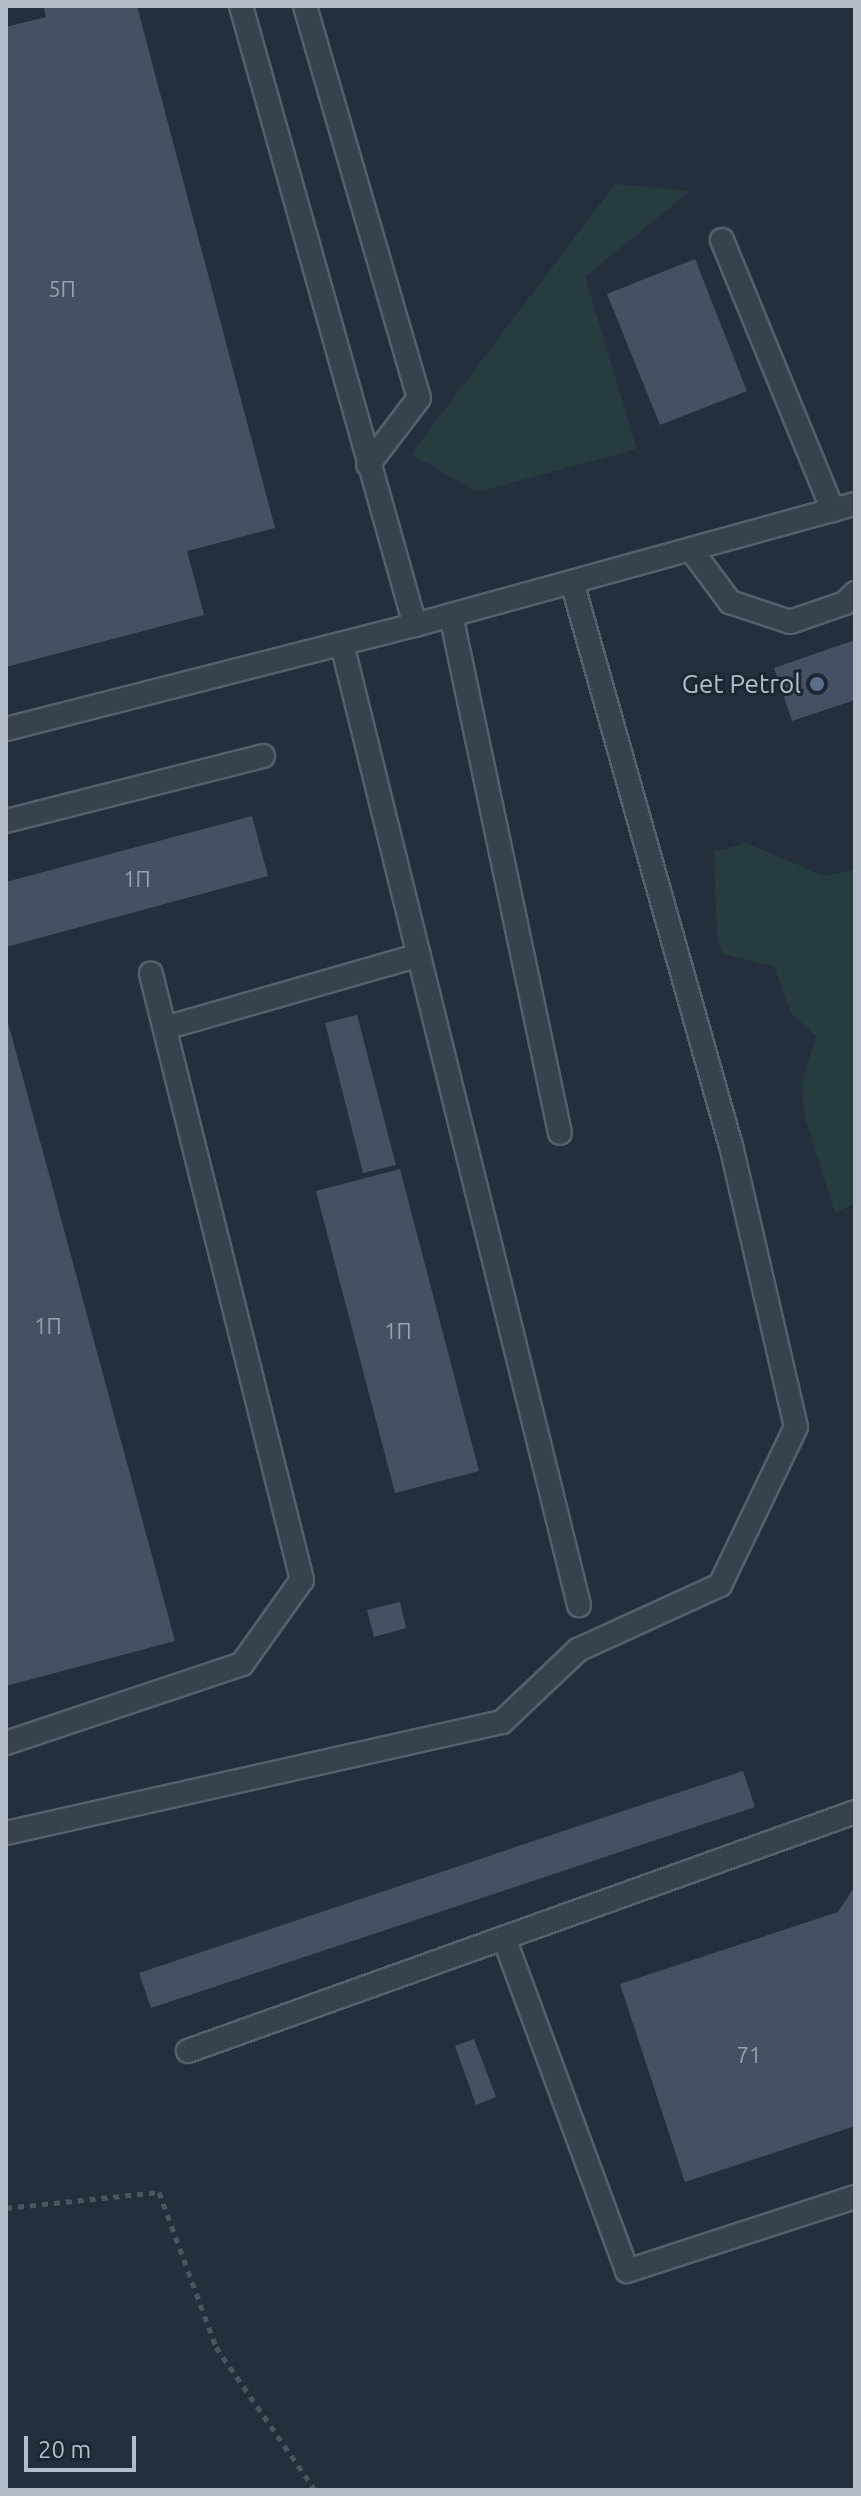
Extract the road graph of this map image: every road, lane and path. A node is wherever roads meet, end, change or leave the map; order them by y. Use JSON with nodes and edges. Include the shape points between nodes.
{"nodes":[{"id":1,"x":241,"y":6,"type":"edge"},
{"id":2,"x":305,"y":6,"type":"edge"},
{"id":3,"x":722,"y":240,"type":"dead end"},
{"id":4,"x":368,"y":465,"type":"junction"},
{"id":5,"x":855,"y":504,"type":"edge"},
{"id":6,"x":833,"y":510,"type":"junction"},
{"id":7,"x":692,"y":551,"type":"junction"},
{"id":8,"x":572,"y":582,"type":"junction"},
{"id":9,"x":855,"y":593,"type":"edge"},
{"id":10,"x":451,"y":615,"type":"junction"},
{"id":11,"x":415,"y":625,"type":"junction"},
{"id":12,"x":342,"y":644,"type":"junction"},
{"id":13,"x":6,"y":729,"type":"edge"},
{"id":14,"x":263,"y":756,"type":"dead end"},
{"id":15,"x":6,"y":821,"type":"edge"},
{"id":16,"x":419,"y":955,"type":"junction"},
{"id":17,"x":151,"y":974,"type":"dead end"},
{"id":18,"x":165,"y":1028,"type":"junction"},
{"id":19,"x":560,"y":1133,"type":"dead end"},
{"id":20,"x":579,"y":1605,"type":"dead end"},
{"id":21,"x":6,"y":1743,"type":"edge"},
{"id":22,"x":855,"y":1812,"type":"edge"},
{"id":23,"x":6,"y":1833,"type":"edge"},
{"id":24,"x":504,"y":1938,"type":"junction"},
{"id":25,"x":188,"y":2051,"type":"dead end"},
{"id":26,"x":855,"y":2197,"type":"edge"},
{"id":27,"x":6,"y":2208,"type":"edge"},
{"id":28,"x":315,"y":2490,"type":"edge"}],
"edges":[{"from":1,"to":4,"type":"lane"},
{"from":2,"to":4,"type":"lane","via":[[419,398]]},
{"from":3,"to":6,"type":"lane"},
{"from":4,"to":11,"type":"lane"},
{"from":5,"to":6,"type":"lane"},
{"from":6,"to":7,"type":"lane"},
{"from":7,"to":8,"type":"lane"},
{"from":7,"to":9,"type":"lane","via":[[730,602],[790,622],[845,603]]},
{"from":8,"to":10,"type":"lane"},
{"from":8,"to":23,"type":"lane","via":[[731,1146],[796,1427],[720,1585],[578,1650],[502,1722]]},
{"from":10,"to":11,"type":"lane"},
{"from":10,"to":19,"type":"lane"},
{"from":11,"to":12,"type":"lane"},
{"from":12,"to":13,"type":"lane"},
{"from":12,"to":16,"type":"lane"},
{"from":14,"to":15,"type":"lane"},
{"from":16,"to":18,"type":"lane"},
{"from":16,"to":20,"type":"lane"},
{"from":17,"to":18,"type":"lane"},
{"from":18,"to":21,"type":"lane","via":[[302,1580],[242,1664]]},
{"from":22,"to":24,"type":"lane"},
{"from":24,"to":25,"type":"lane"},
{"from":24,"to":26,"type":"lane","via":[[627,2271]]},
{"from":27,"to":28,"type":"path","via":[[159,2192],[216,2347]]}]}
